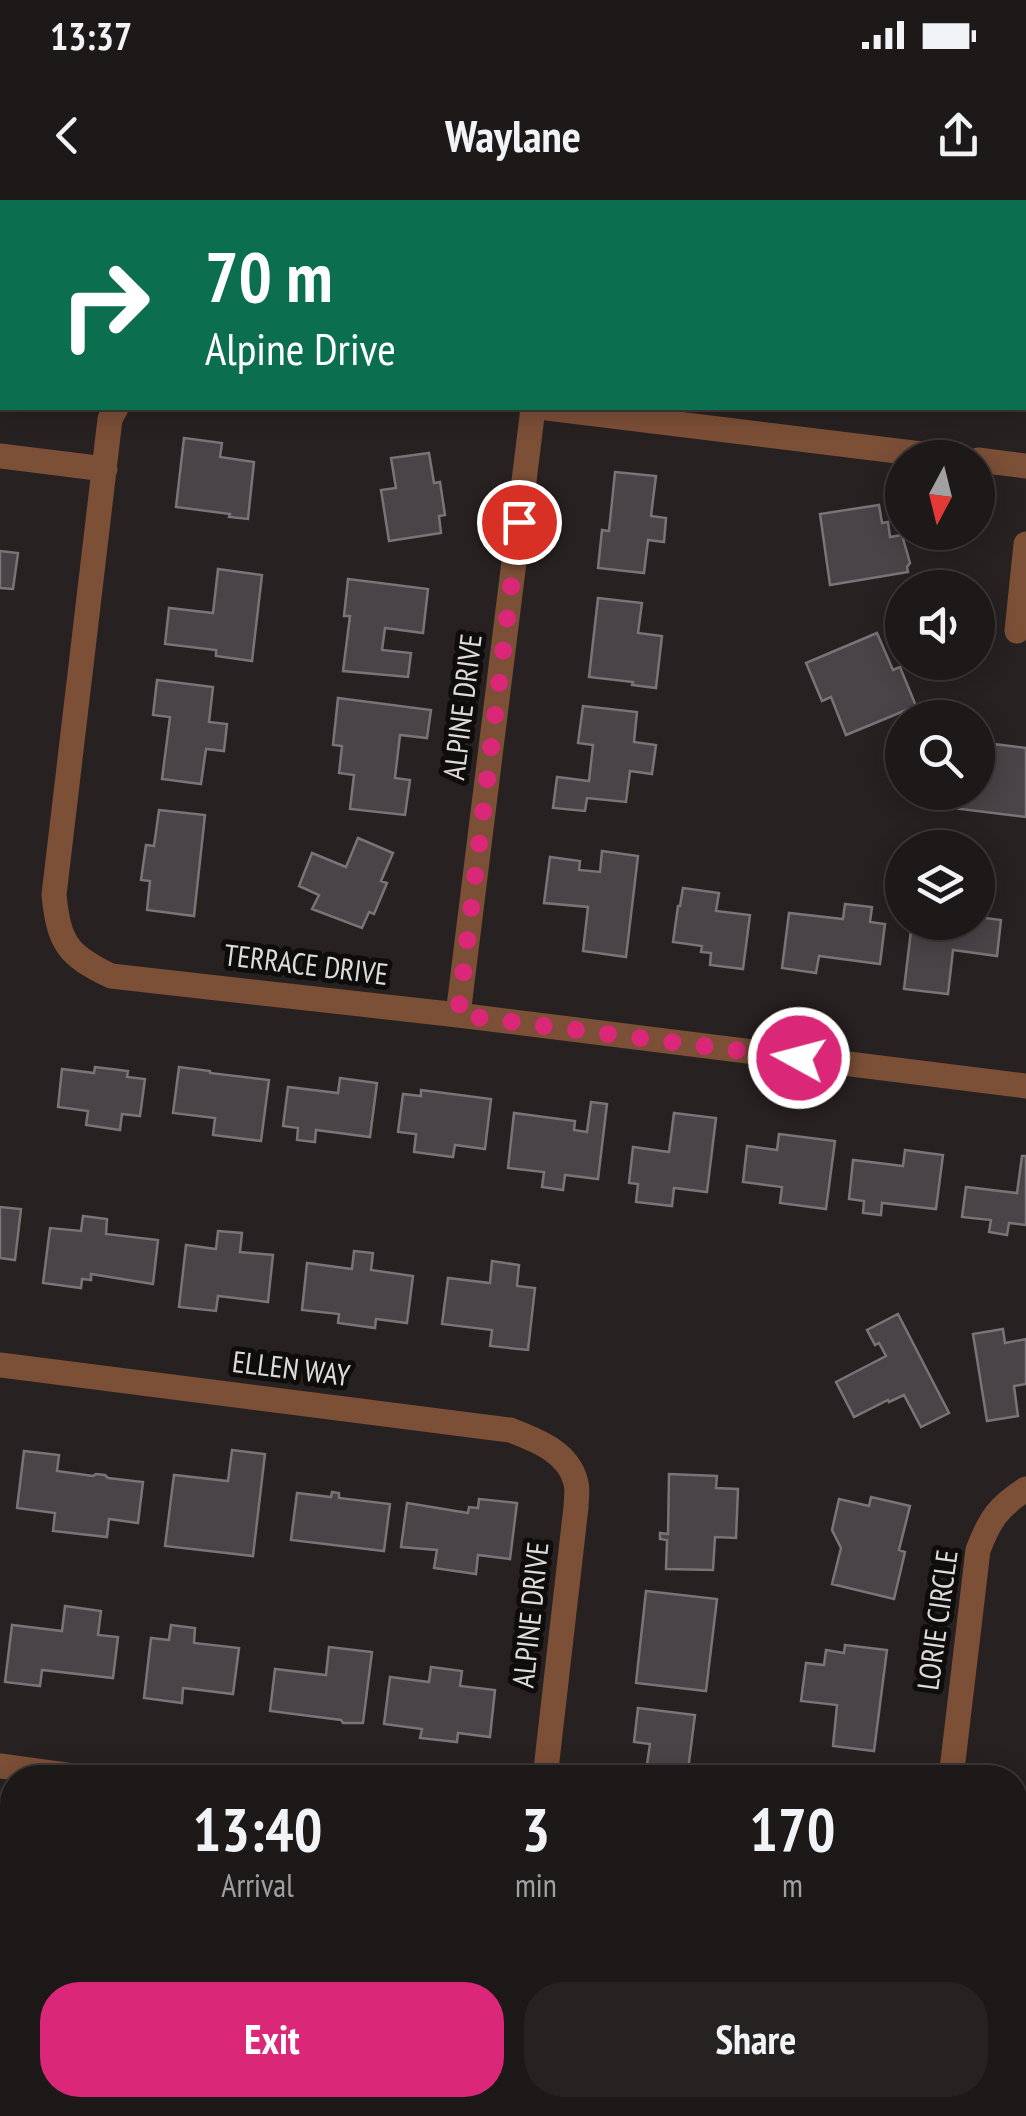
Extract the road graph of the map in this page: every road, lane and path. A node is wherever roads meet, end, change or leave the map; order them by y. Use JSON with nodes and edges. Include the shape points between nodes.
{"nodes":[{"id":1,"x":115,"y":410,"type":"edge"},
{"id":2,"x":533,"y":410,"type":"edge"},
{"id":3,"x":583,"y":410,"type":"edge"},
{"id":4,"x":690,"y":416,"type":"edge"},
{"id":5,"x":885,"y":447,"type":"edge"},
{"id":6,"x":0,"y":456,"type":"edge"},
{"id":7,"x":995,"y":462,"type":"edge"},
{"id":8,"x":1026,"y":466,"type":"edge"},
{"id":9,"x":105,"y":469,"type":"junction"},
{"id":10,"x":1026,"y":544,"type":"edge"},
{"id":11,"x":1017,"y":632,"type":"dead end"},
{"id":12,"x":458,"y":1015,"type":"junction"},
{"id":13,"x":1026,"y":1086,"type":"edge"},
{"id":14,"x":0,"y":1365,"type":"edge"},
{"id":15,"x":566,"y":1462,"type":"joint"},
{"id":16,"x":1026,"y":1489,"type":"edge"},
{"id":17,"x":546,"y":1765,"type":"edge"},
{"id":18,"x":953,"y":1765,"type":"edge"}],
"edges":[{"from":1,"to":9,"type":"street","name":"TERRACE DRIVE"},
{"from":2,"to":12,"type":"street","name":"ALPINE DRIVE"},
{"from":3,"to":4,"type":"street"},
{"from":4,"to":5,"type":"street"},
{"from":6,"to":9,"type":"street"},
{"from":7,"to":8,"type":"street"},
{"from":9,"to":12,"type":"street","name":"TERRACE DRIVE","via":[[54,895],[66,946],[111,976]]},
{"from":10,"to":11,"type":"street"},
{"from":12,"to":13,"type":"street","name":"TERRACE DRIVE"},
{"from":14,"to":15,"type":"street","name":"ELLEN WAY","via":[[510,1430]]},
{"from":15,"to":17,"type":"street","name":"ALPINE DRIVE","via":[[576,1483],[576,1508]]},
{"from":16,"to":18,"type":"street","name":"LORIE CIRCLE","via":[[988,1522],[978,1550]]}]}
